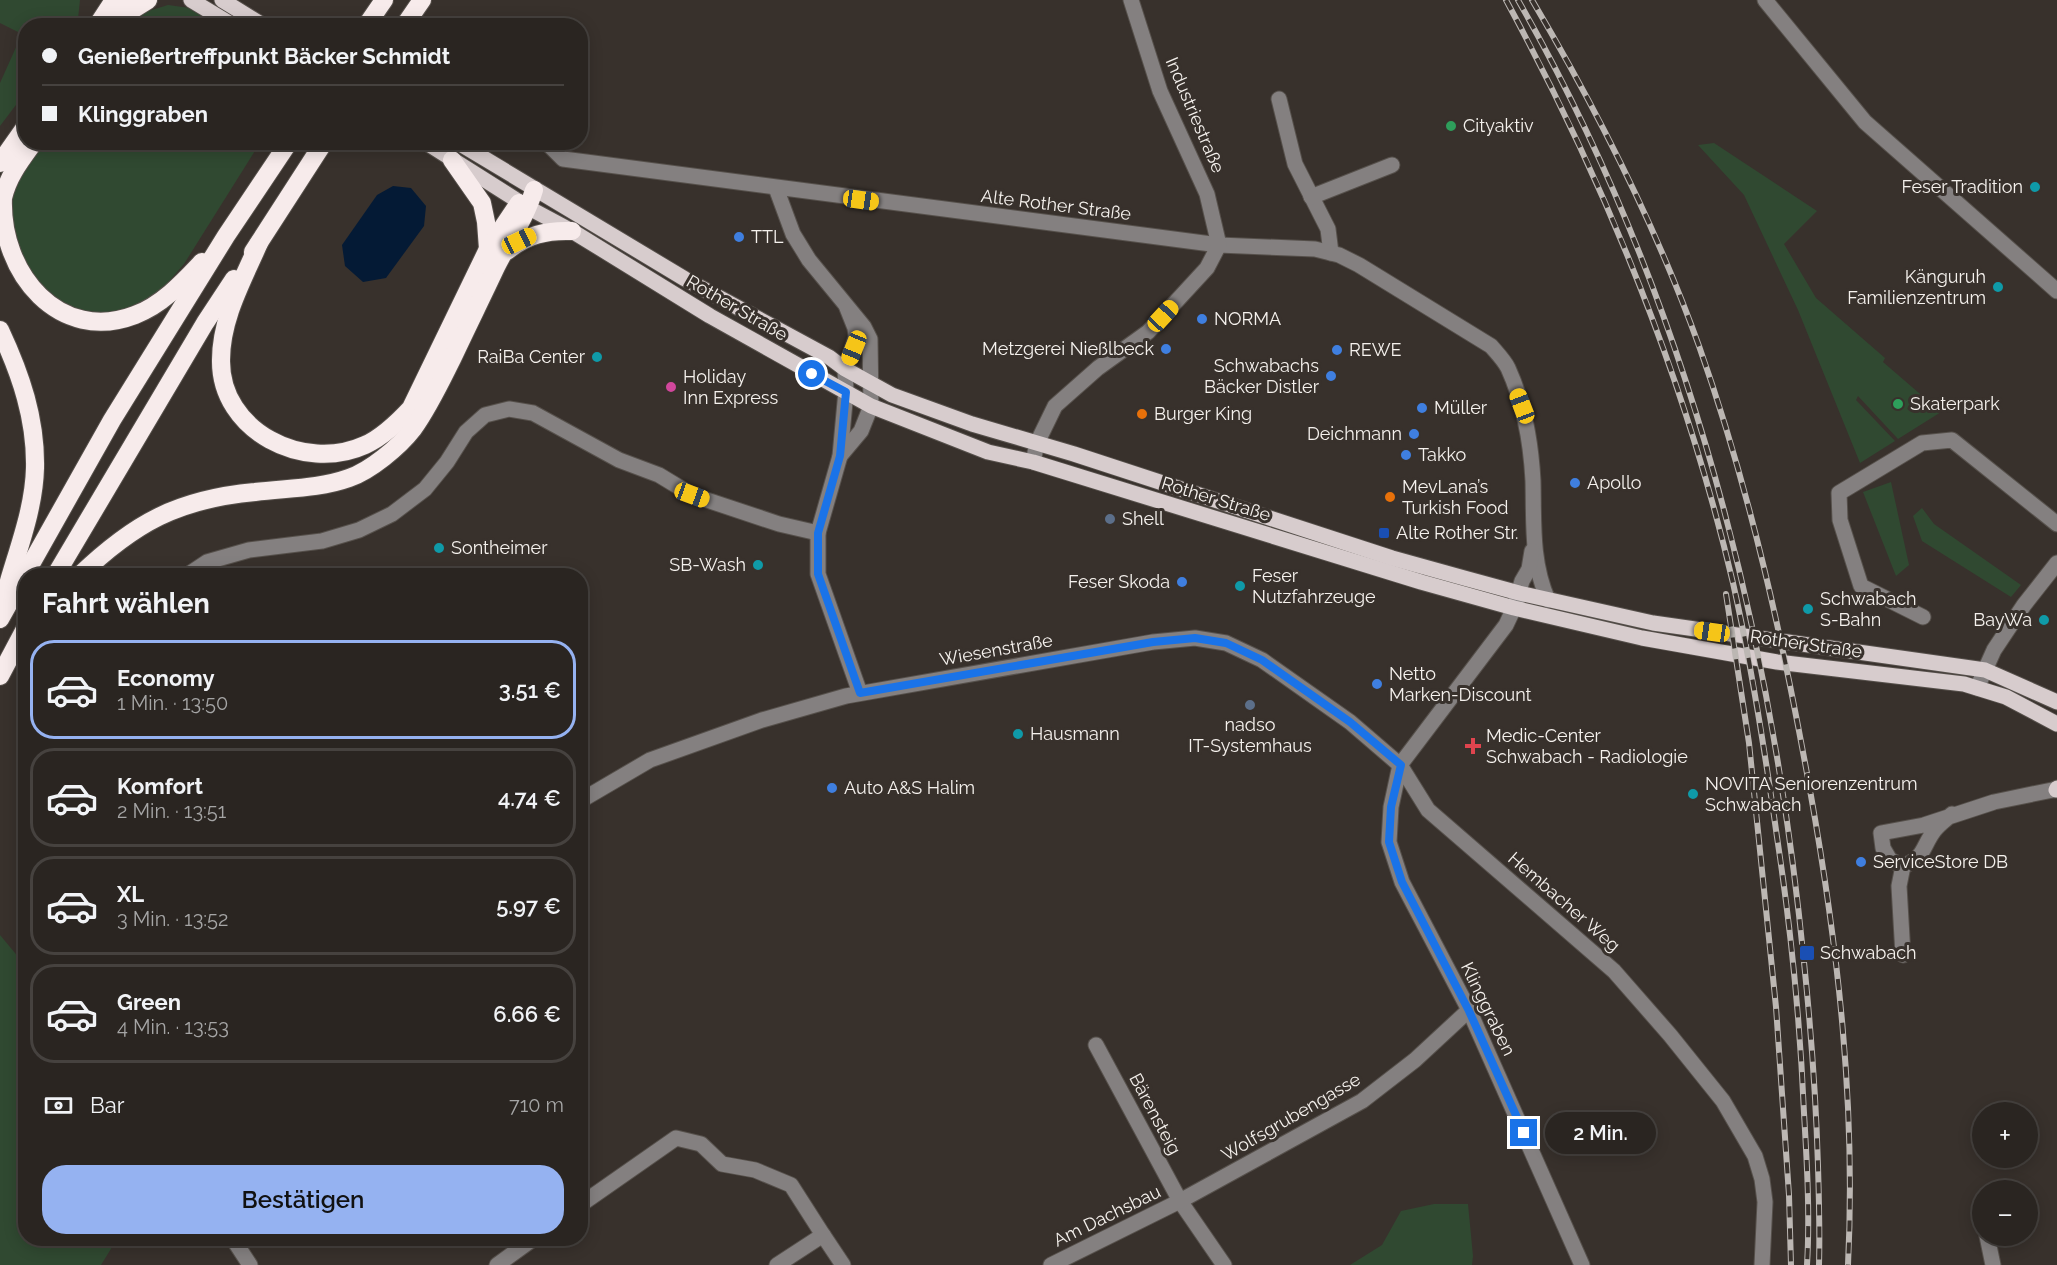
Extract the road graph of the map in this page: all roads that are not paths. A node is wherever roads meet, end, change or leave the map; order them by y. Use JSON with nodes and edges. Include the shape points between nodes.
{"nodes":[{"id":1,"x":102,"y":0,"type":"edge"},
{"id":2,"x":148,"y":0,"type":"edge"},
{"id":3,"x":191,"y":0,"type":"edge"},
{"id":4,"x":222,"y":0,"type":"edge"},
{"id":5,"x":384,"y":0,"type":"edge"},
{"id":6,"x":422,"y":0,"type":"edge"},
{"id":7,"x":1131,"y":0,"type":"edge"},
{"id":8,"x":1766,"y":0,"type":"edge"},
{"id":9,"x":114,"y":14,"type":"edge"},
{"id":10,"x":221,"y":18,"type":"edge"},
{"id":11,"x":251,"y":18,"type":"edge"},
{"id":12,"x":372,"y":18,"type":"edge"},
{"id":13,"x":410,"y":18,"type":"edge"},
{"id":14,"x":1279,"y":99,"type":"dead end"},
{"id":15,"x":18,"y":137,"type":"edge"},
{"id":16,"x":28,"y":150,"type":"edge"},
{"id":17,"x":284,"y":150,"type":"edge"},
{"id":18,"x":319,"y":150,"type":"edge"},
{"id":19,"x":554,"y":150,"type":"edge"},
{"id":20,"x":454,"y":151,"type":"edge"},
{"id":21,"x":0,"y":163,"type":"edge"},
{"id":22,"x":1392,"y":165,"type":"dead end"},
{"id":23,"x":776,"y":188,"type":"junction"},
{"id":24,"x":534,"y":190,"type":"junction"},
{"id":25,"x":1311,"y":197,"type":"junction"},
{"id":26,"x":524,"y":205,"type":"junction"},
{"id":27,"x":572,"y":231,"type":"junction"},
{"id":28,"x":226,"y":236,"type":"junction"},
{"id":29,"x":259,"y":243,"type":"junction"},
{"id":30,"x":1219,"y":245,"type":"junction"},
{"id":31,"x":495,"y":252,"type":"junction"},
{"id":32,"x":1331,"y":253,"type":"junction"},
{"id":33,"x":2057,"y":291,"type":"edge"},
{"id":34,"x":847,"y":308,"type":"junction"},
{"id":35,"x":0,"y":330,"type":"edge"},
{"id":36,"x":845,"y":369,"type":"junction"},
{"id":37,"x":870,"y":381,"type":"junction"},
{"id":38,"x":846,"y":392,"type":"junction"},
{"id":39,"x":871,"y":406,"type":"junction"},
{"id":40,"x":1037,"y":443,"type":"junction"},
{"id":41,"x":840,"y":456,"type":"junction"},
{"id":42,"x":1033,"y":462,"type":"junction"},
{"id":43,"x":2057,"y":524,"type":"edge"},
{"id":44,"x":818,"y":533,"type":"junction"},
{"id":45,"x":1534,"y":544,"type":"junction"},
{"id":46,"x":2057,"y":563,"type":"edge"},
{"id":47,"x":29,"y":568,"type":"edge"},
{"id":48,"x":60,"y":568,"type":"edge"},
{"id":49,"x":88,"y":568,"type":"edge"},
{"id":50,"x":198,"y":568,"type":"edge"},
{"id":51,"x":18,"y":587,"type":"edge"},
{"id":52,"x":1519,"y":593,"type":"junction"},
{"id":53,"x":1548,"y":600,"type":"junction"},
{"id":54,"x":1515,"y":608,"type":"junction"},
{"id":55,"x":0,"y":614,"type":"edge"},
{"id":56,"x":1923,"y":617,"type":"dead end"},
{"id":57,"x":0,"y":619,"type":"edge"},
{"id":58,"x":18,"y":641,"type":"edge"},
{"id":59,"x":1985,"y":670,"type":"junction"},
{"id":60,"x":0,"y":676,"type":"edge"},
{"id":61,"x":1977,"y":688,"type":"junction"},
{"id":62,"x":860,"y":693,"type":"junction"},
{"id":63,"x":2057,"y":702,"type":"edge"},
{"id":64,"x":2057,"y":724,"type":"edge"},
{"id":65,"x":1401,"y":765,"type":"junction"},
{"id":66,"x":2056,"y":789,"type":"edge"},
{"id":67,"x":588,"y":796,"type":"edge"},
{"id":68,"x":1952,"y":814,"type":"junction"},
{"id":69,"x":1904,"y":866,"type":"junction"},
{"id":70,"x":1903,"y":955,"type":"dead end"},
{"id":71,"x":1469,"y":1011,"type":"junction"},
{"id":72,"x":1096,"y":1045,"type":"dead end"},
{"id":73,"x":588,"y":1199,"type":"edge"},
{"id":74,"x":1180,"y":1202,"type":"junction"},
{"id":75,"x":823,"y":1235,"type":"junction"},
{"id":76,"x":237,"y":1246,"type":"edge"},
{"id":77,"x":523,"y":1246,"type":"edge"},
{"id":78,"x":1989,"y":1246,"type":"edge"},
{"id":79,"x":249,"y":1265,"type":"edge"},
{"id":80,"x":497,"y":1265,"type":"edge"},
{"id":81,"x":777,"y":1265,"type":"edge"},
{"id":82,"x":843,"y":1265,"type":"edge"},
{"id":83,"x":1051,"y":1265,"type":"edge"},
{"id":84,"x":1224,"y":1265,"type":"edge"},
{"id":85,"x":1582,"y":1265,"type":"edge"},
{"id":86,"x":1761,"y":1265,"type":"edge"},
{"id":87,"x":1993,"y":1265,"type":"edge"}],
"edges":[{"from":1,"to":9,"type":"highway"},
{"from":2,"to":9,"type":"highway"},
{"from":3,"to":10,"type":"main road"},
{"from":4,"to":11,"type":"main road"},
{"from":5,"to":12,"type":"highway"},
{"from":6,"to":13,"type":"highway"},
{"from":7,"to":30,"type":"street","name":"Industriestraße","via":[[1160,91],[1207,194]]},
{"from":8,"to":33,"type":"street","via":[[1865,122]]},
{"from":14,"to":25,"type":"street","via":[[1295,164]]},
{"from":15,"to":21,"type":"highway"},
{"from":16,"to":28,"type":"highway","via":[[6,186],[3,240],[19,279],[48,308],[88,321],[135,315],[178,287]]},
{"from":17,"to":28,"type":"highway"},
{"from":18,"to":29,"type":"highway"},
{"from":19,"to":23,"type":"street","name":"Alte Rother Straße","via":[[563,159]]},
{"from":20,"to":24,"type":"main road","name":"Rother Straße"},
{"from":20,"to":26,"type":"main road","name":"Rother Straße"},
{"from":20,"to":31,"type":"highway","via":[[482,203]]},
{"from":22,"to":25,"type":"street"},
{"from":23,"to":30,"type":"street","name":"Alte Rother Straße"},
{"from":23,"to":34,"type":"street","via":[[797,242]]},
{"from":24,"to":26,"type":"highway"},
{"from":24,"to":36,"type":"main road","name":"Rother Straße"},
{"from":25,"to":32,"type":"street","via":[[1328,229]]},
{"from":26,"to":27,"type":"main road","name":"Rother Straße"},
{"from":26,"to":31,"type":"highway"},
{"from":27,"to":31,"type":"highway","via":[[550,230]]},
{"from":27,"to":38,"type":"main road","name":"Rother Straße","via":[[710,316]]},
{"from":28,"to":47,"type":"highway","via":[[112,420]]},
{"from":29,"to":31,"type":"highway","via":[[228,314],[221,360],[225,389],[242,419],[272,442],[308,454],[337,453],[365,445],[394,426],[411,408]]},
{"from":29,"to":48,"type":"highway","via":[[204,323]]},
{"from":30,"to":32,"type":"street","name":"Alte Rother Straße"},
{"from":30,"to":40,"type":"street","via":[[1207,268],[1148,332],[1055,406]]},
{"from":31,"to":49,"type":"highway","via":[[438,387],[413,429],[386,456],[351,478],[315,488],[195,501],[154,518],[117,541]]},
{"from":32,"to":45,"type":"street","name":"Alte Rother Straße","via":[[1359,265],[1491,346],[1507,366],[1524,417],[1533,480]]},
{"from":34,"to":36,"type":"street","via":[[856,338]]},
{"from":34,"to":37,"type":"street","via":[[870,339]]},
{"from":35,"to":55,"type":"highway","via":[[29,406],[34,469],[26,520]]},
{"from":36,"to":37,"type":"main road","name":"Rother Straße"},
{"from":36,"to":38,"type":"street"},
{"from":37,"to":39,"type":"street"},
{"from":37,"to":40,"type":"main road","name":"Rother Straße","via":[[892,395]]},
{"from":38,"to":39,"type":"main road","name":"Rother Straße"},
{"from":38,"to":41,"type":"street"},
{"from":39,"to":41,"type":"street","via":[[861,431]]},
{"from":39,"to":42,"type":"main road","name":"Rother Straße","via":[[988,452]]},
{"from":40,"to":42,"type":"street"},
{"from":40,"to":52,"type":"main road","name":"Rother Straße","via":[[1392,558]]},
{"from":41,"to":44,"type":"street"},
{"from":42,"to":54,"type":"main road","name":"Rother Straße"},
{"from":43,"to":56,"type":"street","via":[[1952,440],[1922,443],[1839,493],[1840,520],[1861,586]]},
{"from":44,"to":50,"type":"street","via":[[692,495],[533,413],[509,410],[485,416],[466,432],[425,489],[392,514],[322,542],[249,550]]},
{"from":44,"to":62,"type":"street","via":[[818,574]]},
{"from":45,"to":52,"type":"street","name":"Alte Rother Straße"},
{"from":45,"to":53,"type":"street","name":"Alte Rother Straße","via":[[1541,585]]},
{"from":46,"to":59,"type":"street","via":[[2024,605]]},
{"from":51,"to":57,"type":"highway"},
{"from":52,"to":53,"type":"main road","name":"Rother Straße"},
{"from":52,"to":54,"type":"street"},
{"from":53,"to":59,"type":"main road","name":"Rother Straße","via":[[1653,623]]},
{"from":54,"to":61,"type":"main road","name":"Rother Straße","via":[[1642,638],[1778,662]]},
{"from":54,"to":65,"type":"street"},
{"from":58,"to":60,"type":"highway"},
{"from":59,"to":61,"type":"street"},
{"from":59,"to":63,"type":"main road","name":"Rother Straße"},
{"from":61,"to":64,"type":"main road","name":"Rother Straße","via":[[2006,697]]},
{"from":62,"to":65,"type":"street","name":"Wiesenstraße","via":[[1195,638],[1226,643],[1262,660],[1350,722]]},
{"from":62,"to":67,"type":"street","name":"Wiesenstraße","via":[[762,720],[650,760]]},
{"from":65,"to":71,"type":"street","name":"Klinggraben","via":[[1391,807],[1389,842],[1402,882]]},
{"from":65,"to":86,"type":"street","name":"Hembacher Weg","via":[[1428,810],[1614,971],[1723,1101],[1755,1156],[1762,1179],[1765,1202]]},
{"from":66,"to":68,"type":"street"},
{"from":68,"to":69,"type":"street","via":[[1934,830],[1916,861]]},
{"from":68,"to":69,"type":"street","via":[[1924,825],[1881,833],[1890,860]]},
{"from":69,"to":70,"type":"street","via":[[1899,886]]},
{"from":71,"to":74,"type":"street","name":"Wolfsgrubengasse","via":[[1362,1101]]},
{"from":71,"to":85,"type":"street","name":"Klinggraben"},
{"from":72,"to":74,"type":"street","name":"Bärensteig"},
{"from":73,"to":75,"type":"street","via":[[676,1138],[701,1144],[722,1164],[755,1170],[790,1185]]},
{"from":74,"to":83,"type":"street","name":"Am Dachsbau"},
{"from":74,"to":84,"type":"street","name":"Bärensteig"},
{"from":75,"to":81,"type":"street"},
{"from":75,"to":82,"type":"street"},
{"from":76,"to":79,"type":"street"},
{"from":77,"to":80,"type":"street"},
{"from":78,"to":87,"type":"street"}]}
